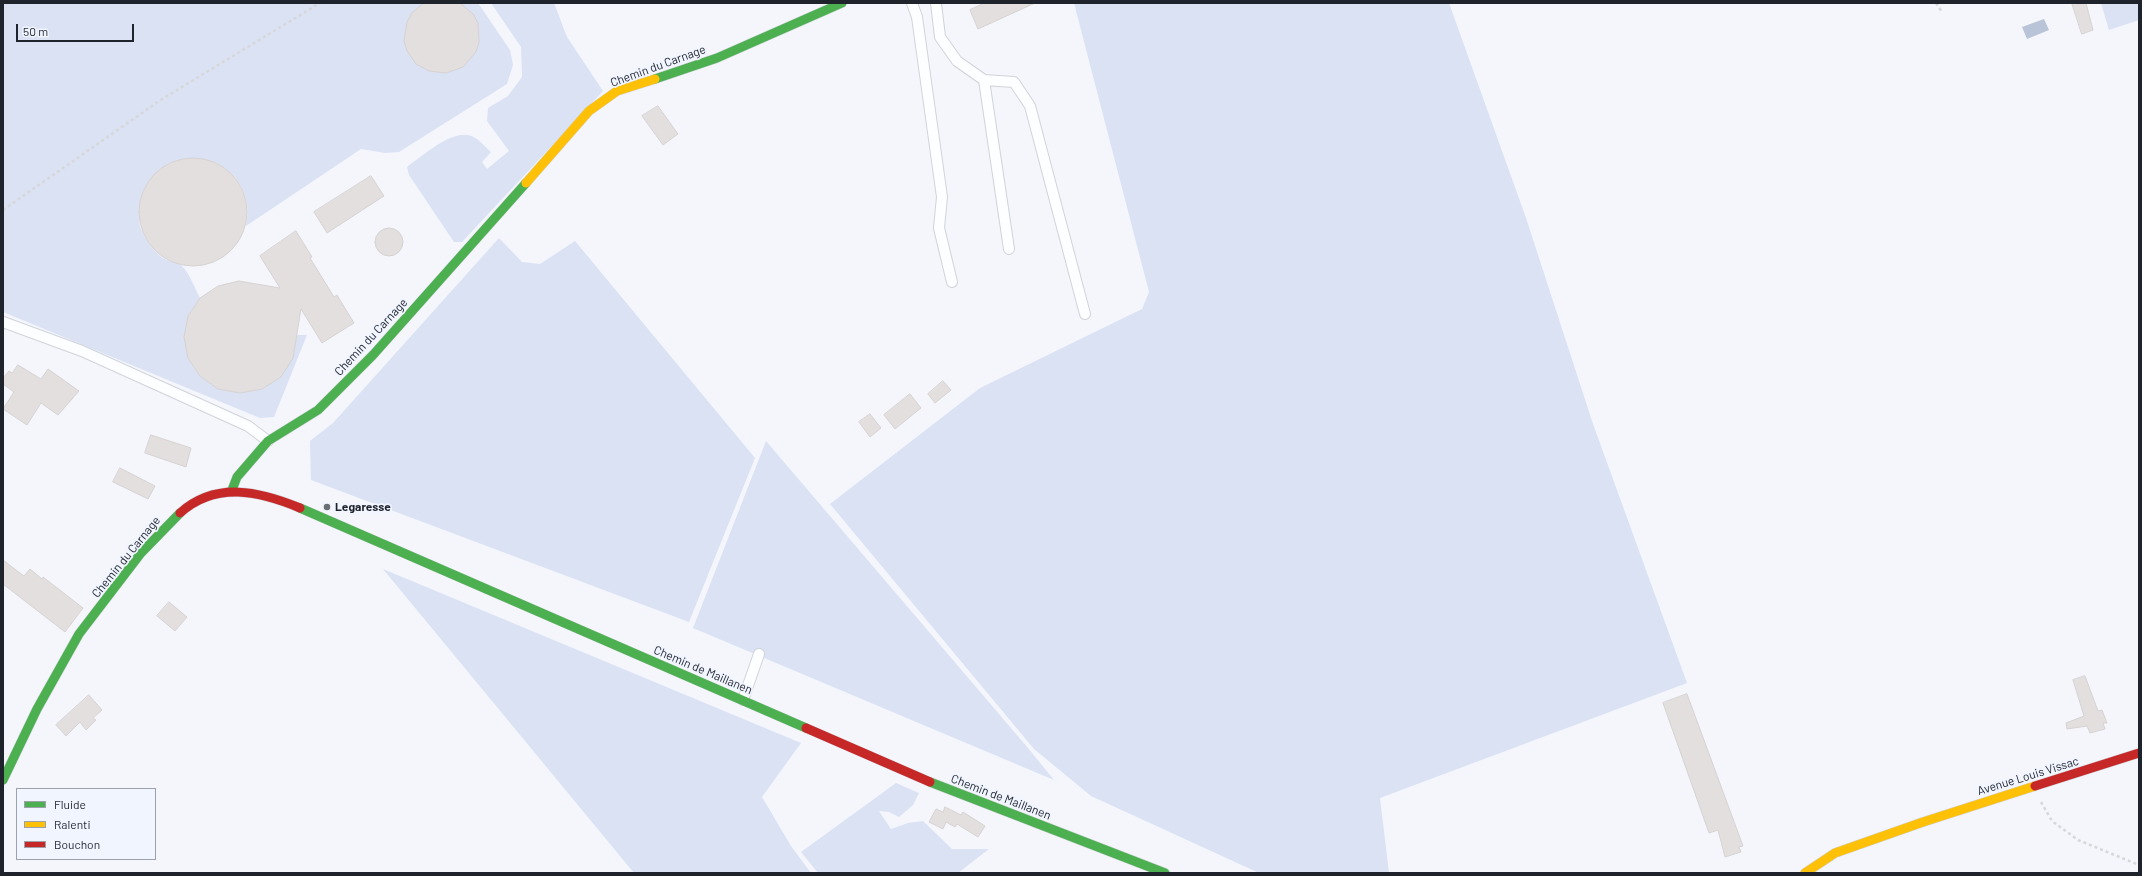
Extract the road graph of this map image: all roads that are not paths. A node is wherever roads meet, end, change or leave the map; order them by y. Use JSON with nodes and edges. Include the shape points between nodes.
{"nodes":[{"id":1,"x":842,"y":3,"type":"edge"},
{"id":2,"x":912,"y":3,"type":"edge"},
{"id":3,"x":936,"y":3,"type":"edge"},
{"id":4,"x":984,"y":80,"type":"junction"},
{"id":5,"x":1009,"y":249,"type":"dead end"},
{"id":6,"x":952,"y":282,"type":"dead end"},
{"id":7,"x":1085,"y":314,"type":"dead end"},
{"id":8,"x":3,"y":322,"type":"edge"},
{"id":9,"x":268,"y":441,"type":"junction"},
{"id":10,"x":232,"y":490,"type":"junction"},
{"id":11,"x":759,"y":654,"type":"dead end"},
{"id":12,"x":743,"y":700,"type":"junction"},
{"id":13,"x":2139,"y":753,"type":"edge"},
{"id":14,"x":3,"y":780,"type":"edge"},
{"id":15,"x":1924,"y":822,"type":"junction"},
{"id":16,"x":1870,"y":851,"type":"dead end"},
{"id":17,"x":1165,"y":873,"type":"edge"},
{"id":18,"x":1805,"y":873,"type":"edge"}],
"edges":[{"from":1,"to":9,"type":"street","name":"Chemin du Carnage","via":[[717,58],[617,91],[589,111],[373,355],[318,410]]},
{"from":2,"to":6,"type":"lane","via":[[917,17],[942,197],[939,228]]},
{"from":3,"to":4,"type":"lane","via":[[940,37],[956,62]]},
{"from":4,"to":5,"type":"lane"},
{"from":4,"to":7,"type":"lane","via":[[1014,82],[1030,106]]},
{"from":8,"to":9,"type":"lane","via":[[82,351],[248,426]]},
{"from":9,"to":10,"type":"street","name":"Chemin du Carnage","via":[[237,477]]},
{"from":10,"to":12,"type":"street","name":"Chemin de Maillanen","via":[[255,491],[294,506]]},
{"from":10,"to":14,"type":"street","name":"Chemin du Carnage","via":[[212,494],[192,504],[148,545],[75,639]]},
{"from":11,"to":12,"type":"lane"},
{"from":12,"to":17,"type":"street","name":"Chemin de Maillanen","via":[[959,794]]},
{"from":13,"to":15,"type":"street","name":"Avenue Louis Vissac"},
{"from":15,"to":16,"type":"street","name":"Avenue Louis Vissac"},
{"from":15,"to":18,"type":"street","name":"Avenue Louis Vissac","via":[[1835,853]]}]}
